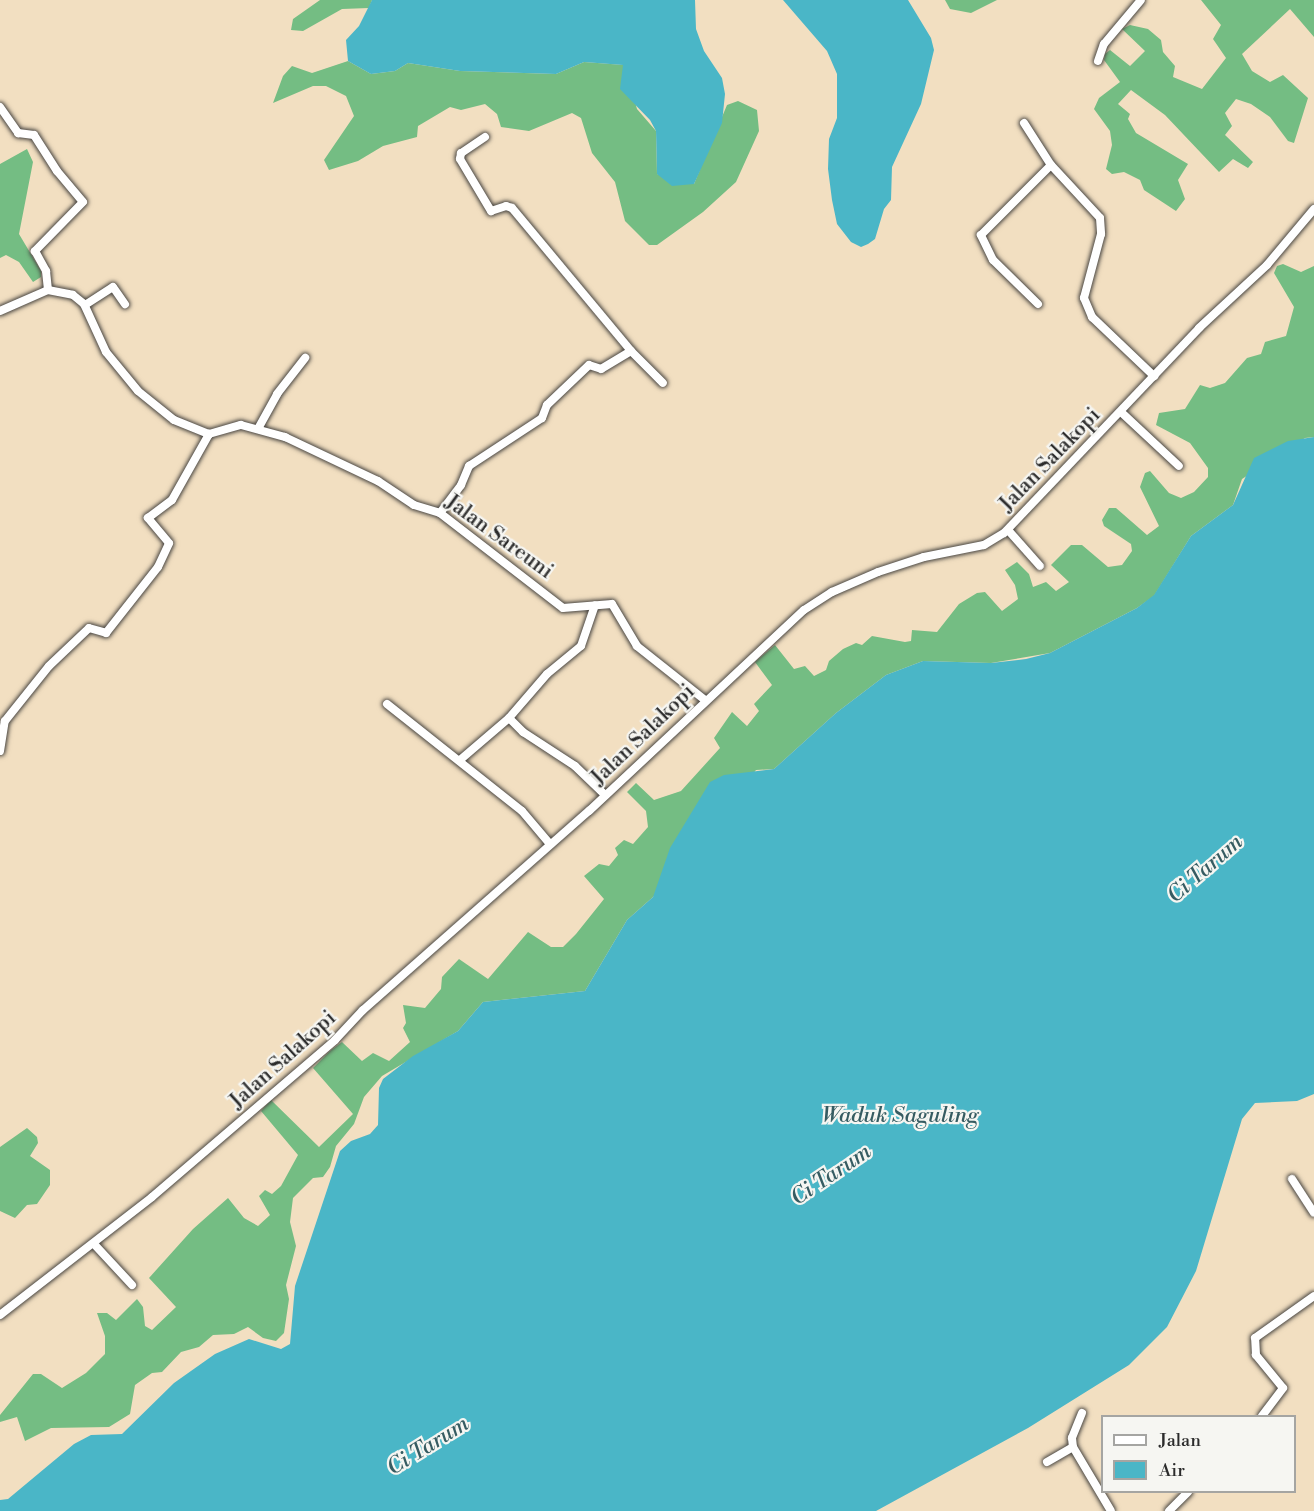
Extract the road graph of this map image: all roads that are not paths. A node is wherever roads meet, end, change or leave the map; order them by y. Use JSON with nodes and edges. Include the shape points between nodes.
{"nodes":[{"id":1,"x":1141,"y":0,"type":"edge"},
{"id":2,"x":1098,"y":61,"type":"dead end"},
{"id":3,"x":0,"y":107,"type":"edge"},
{"id":4,"x":1024,"y":123,"type":"dead end"},
{"id":5,"x":484,"y":137,"type":"dead end"},
{"id":6,"x":1051,"y":165,"type":"junction"},
{"id":7,"x":1314,"y":209,"type":"edge"},
{"id":8,"x":48,"y":290,"type":"junction"},
{"id":9,"x":125,"y":304,"type":"dead end"},
{"id":10,"x":1038,"y":304,"type":"dead end"},
{"id":11,"x":85,"y":306,"type":"junction"},
{"id":12,"x":0,"y":311,"type":"edge"},
{"id":13,"x":631,"y":351,"type":"junction"},
{"id":14,"x":305,"y":358,"type":"dead end"},
{"id":15,"x":1154,"y":376,"type":"junction"},
{"id":16,"x":663,"y":383,"type":"dead end"},
{"id":17,"x":1121,"y":412,"type":"junction"},
{"id":18,"x":259,"y":427,"type":"junction"},
{"id":19,"x":209,"y":434,"type":"junction"},
{"id":20,"x":1179,"y":466,"type":"dead end"},
{"id":21,"x":440,"y":513,"type":"junction"},
{"id":22,"x":1008,"y":530,"type":"junction"},
{"id":23,"x":1040,"y":566,"type":"dead end"},
{"id":24,"x":595,"y":605,"type":"junction"},
{"id":25,"x":705,"y":700,"type":"junction"},
{"id":26,"x":387,"y":704,"type":"dead end"},
{"id":27,"x":509,"y":718,"type":"junction"},
{"id":28,"x":0,"y":751,"type":"edge"},
{"id":29,"x":460,"y":760,"type":"junction"},
{"id":30,"x":605,"y":795,"type":"junction"},
{"id":31,"x":550,"y":844,"type":"junction"},
{"id":32,"x":1292,"y":1179,"type":"dead end"},
{"id":33,"x":1314,"y":1213,"type":"edge"},
{"id":34,"x":94,"y":1244,"type":"junction"},
{"id":35,"x":132,"y":1286,"type":"dead end"},
{"id":36,"x":1314,"y":1296,"type":"edge"},
{"id":37,"x":0,"y":1315,"type":"edge"},
{"id":38,"x":1082,"y":1413,"type":"dead end"},
{"id":39,"x":1263,"y":1415,"type":"edge"},
{"id":40,"x":1073,"y":1447,"type":"junction"},
{"id":41,"x":1047,"y":1462,"type":"dead end"},
{"id":42,"x":1186,"y":1493,"type":"edge"},
{"id":43,"x":1111,"y":1511,"type":"edge"},
{"id":44,"x":1169,"y":1511,"type":"edge"}],
"edges":[{"from":1,"to":2,"type":"street","via":[[1104,44]]},
{"from":3,"to":8,"type":"street","via":[[18,133],[34,135],[83,202],[35,251],[46,271]]},
{"from":4,"to":6,"type":"street"},
{"from":5,"to":13,"type":"street","via":[[461,153],[460,159],[491,211],[512,208]]},
{"from":6,"to":10,"type":"street","via":[[981,235],[993,260]]},
{"from":6,"to":15,"type":"street","via":[[1100,218],[1101,234],[1084,298],[1087,308]]},
{"from":7,"to":15,"type":"street","name":"Jalan Salakopi","via":[[1267,265]]},
{"from":8,"to":11,"type":"street","via":[[68,292]]},
{"from":8,"to":12,"type":"street"},
{"from":9,"to":11,"type":"street","via":[[112,287]]},
{"from":11,"to":19,"type":"street","via":[[106,352],[138,391],[174,420]]},
{"from":13,"to":16,"type":"street"},
{"from":13,"to":21,"type":"street","via":[[602,369],[589,365],[547,405],[542,418],[469,466],[461,485]]},
{"from":14,"to":18,"type":"street","via":[[277,394]]},
{"from":15,"to":17,"type":"street","name":"Jalan Salakopi"},
{"from":17,"to":20,"type":"street"},
{"from":17,"to":22,"type":"street","name":"Jalan Salakopi"},
{"from":18,"to":19,"type":"street","name":"Jalan Sareuni","via":[[241,425]]},
{"from":18,"to":21,"type":"street","name":"Jalan Sareuni","via":[[366,475],[414,505]]},
{"from":19,"to":28,"type":"street","via":[[172,500],[148,518],[169,543],[158,567],[106,633],[89,628],[49,666],[5,721]]},
{"from":21,"to":24,"type":"street","name":"Jalan Sareuni","via":[[563,608]]},
{"from":22,"to":23,"type":"street"},
{"from":22,"to":25,"type":"street","name":"Jalan Salakopi","via":[[984,545],[924,556],[832,592],[804,610]]},
{"from":24,"to":25,"type":"street","name":"Jalan Sareuni","via":[[612,604],[637,646]]},
{"from":24,"to":27,"type":"street","via":[[581,646],[547,674]]},
{"from":25,"to":30,"type":"street","name":"Jalan Salakopi"},
{"from":26,"to":29,"type":"street"},
{"from":27,"to":29,"type":"street"},
{"from":27,"to":30,"type":"street","via":[[575,766]]},
{"from":29,"to":31,"type":"street","via":[[522,811]]},
{"from":30,"to":31,"type":"street","name":"Jalan Salakopi"},
{"from":31,"to":34,"type":"street","name":"Jalan Salakopi","via":[[363,1010],[335,1040]]},
{"from":32,"to":33,"type":"street"},
{"from":34,"to":35,"type":"street"},
{"from":34,"to":37,"type":"street","name":"Jalan Salakopi"},
{"from":36,"to":39,"type":"street","via":[[1255,1338],[1256,1355],[1283,1388]]},
{"from":38,"to":40,"type":"street","via":[[1072,1438]]},
{"from":40,"to":41,"type":"street"},
{"from":40,"to":43,"type":"street"},
{"from":42,"to":44,"type":"street"}]}
